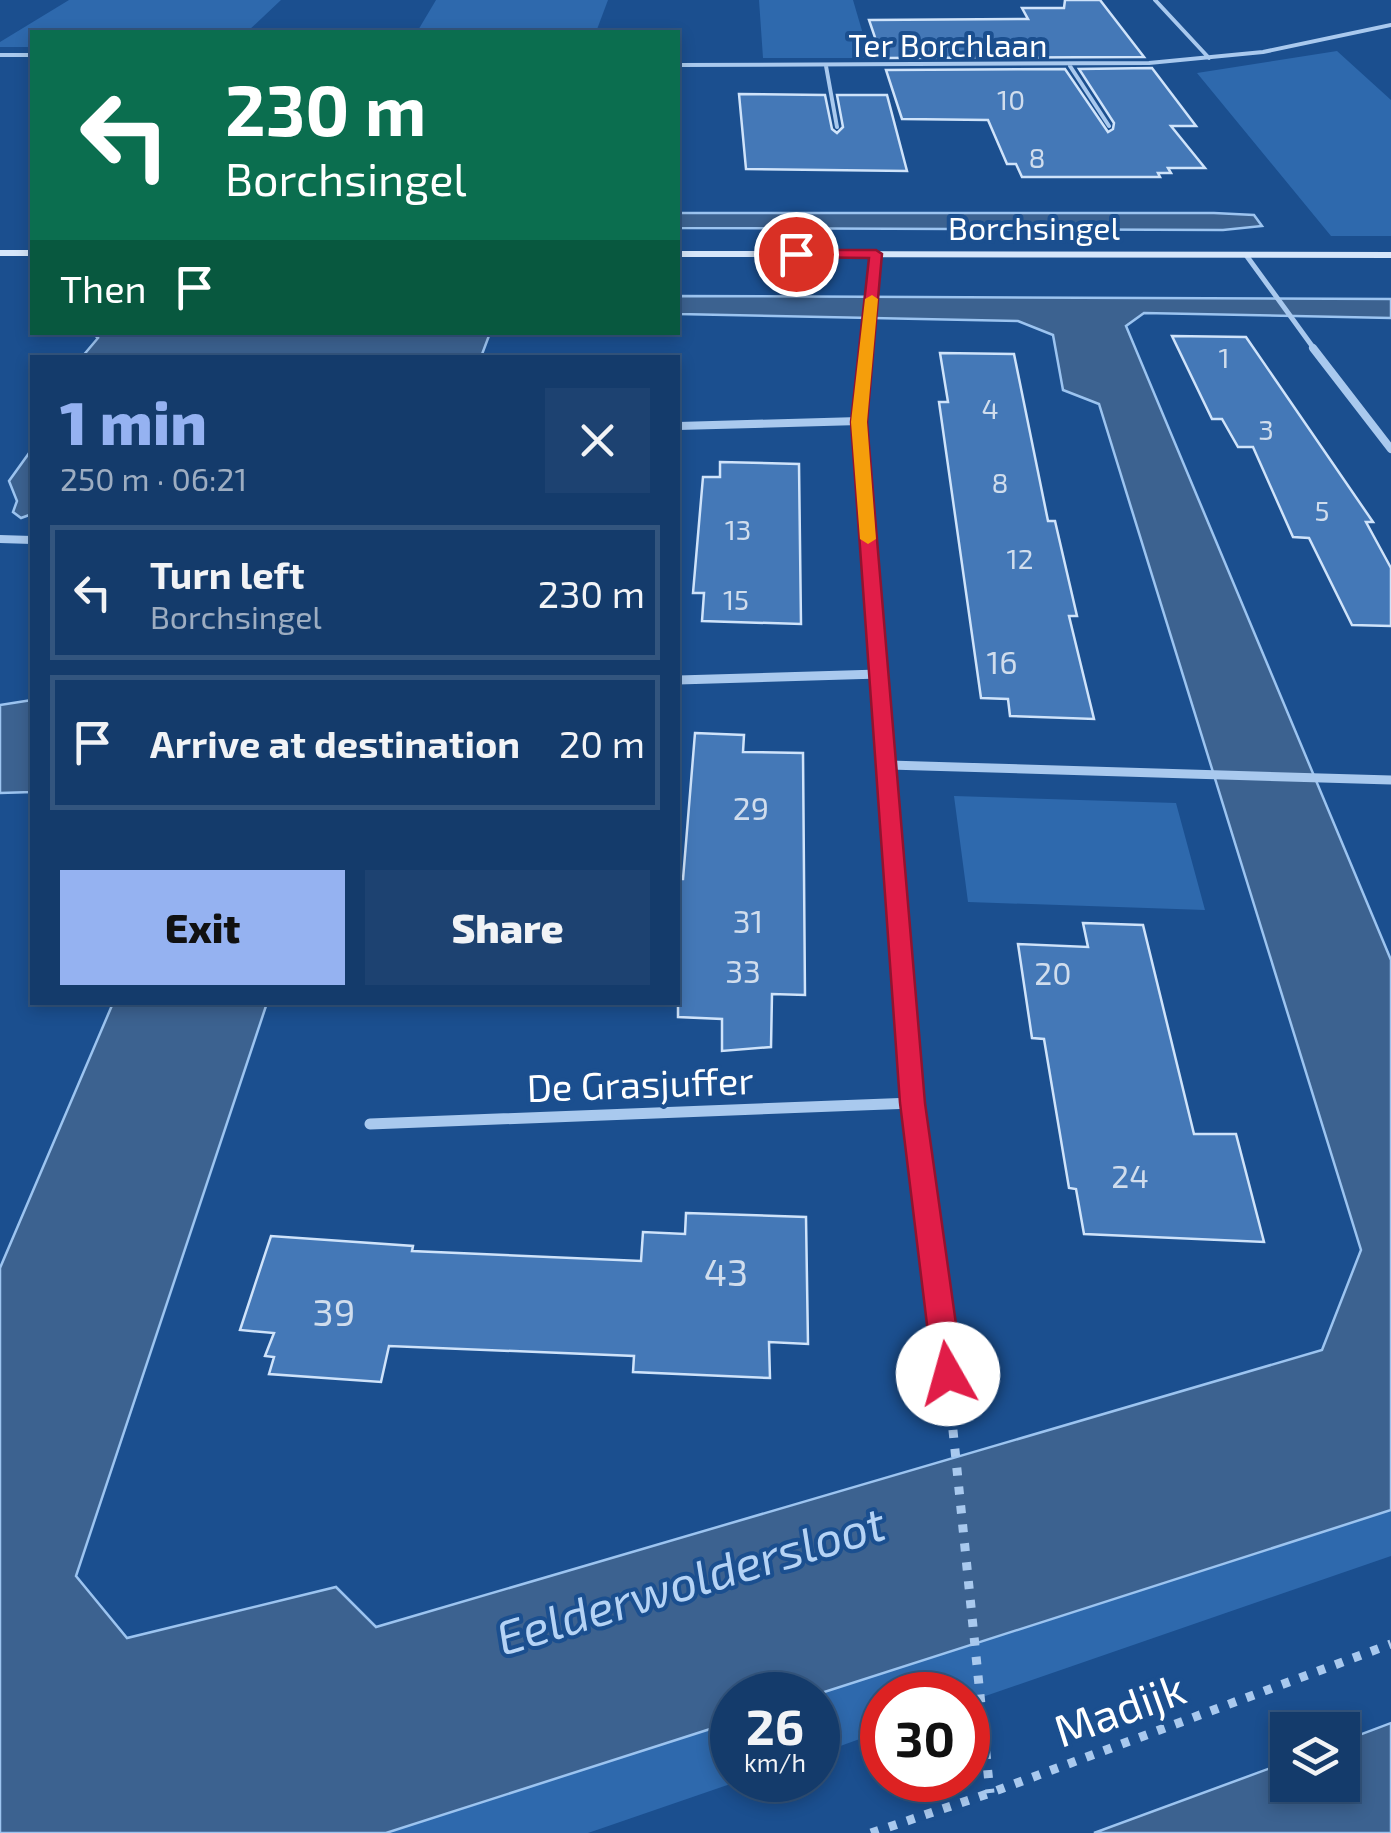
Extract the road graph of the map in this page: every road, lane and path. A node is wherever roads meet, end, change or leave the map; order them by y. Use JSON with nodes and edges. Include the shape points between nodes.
{"nodes":[{"id":1,"x":1156,"y":0,"type":"edge"},
{"id":2,"x":1391,"y":25,"type":"edge"},
{"id":3,"x":0,"y":55,"type":"edge"},
{"id":4,"x":30,"y":55,"type":"edge"},
{"id":5,"x":1209,"y":58,"type":"junction"},
{"id":6,"x":680,"y":65,"type":"edge"},
{"id":7,"x":826,"y":66,"type":"junction"},
{"id":8,"x":1070,"y":66,"type":"junction"},
{"id":9,"x":1109,"y":126,"type":"dead end"},
{"id":10,"x":836,"y":127,"type":"dead end"},
{"id":11,"x":0,"y":252,"type":"edge"},
{"id":12,"x":30,"y":253,"type":"edge"},
{"id":13,"x":680,"y":254,"type":"edge"},
{"id":14,"x":876,"y":254,"type":"junction"},
{"id":15,"x":1246,"y":255,"type":"junction"},
{"id":16,"x":1391,"y":255,"type":"edge"},
{"id":17,"x":859,"y":422,"type":"junction"},
{"id":18,"x":680,"y":426,"type":"edge"},
{"id":19,"x":1391,"y":449,"type":"edge"},
{"id":20,"x":0,"y":539,"type":"edge"},
{"id":21,"x":30,"y":540,"type":"edge"},
{"id":22,"x":878,"y":674,"type":"junction"},
{"id":23,"x":680,"y":680,"type":"edge"},
{"id":24,"x":889,"y":765,"type":"junction"},
{"id":25,"x":1391,"y":780,"type":"edge"},
{"id":26,"x":912,"y":1103,"type":"junction"},
{"id":27,"x":370,"y":1124,"type":"dead end"},
{"id":28,"x":948,"y":1374,"type":"joint"},
{"id":29,"x":1391,"y":1644,"type":"edge"},
{"id":30,"x":978,"y":1672,"type":"edge"},
{"id":31,"x":990,"y":1793,"type":"edge"},
{"id":32,"x":963,"y":1802,"type":"edge"},
{"id":33,"x":871,"y":1833,"type":"edge"}],
"edges":[{"from":1,"to":5,"type":"street"},
{"from":2,"to":5,"type":"street","name":"Ter Borchlaan"},
{"from":3,"to":4,"type":"street"},
{"from":5,"to":8,"type":"street","name":"Ter Borchlaan"},
{"from":6,"to":7,"type":"street","name":"Ter Borchlaan"},
{"from":7,"to":8,"type":"street","name":"Ter Borchlaan"},
{"from":7,"to":10,"type":"street","name":"Ter Borchlaan"},
{"from":8,"to":9,"type":"street","name":"Ter Borchlaan"},
{"from":11,"to":12,"type":"main road"},
{"from":13,"to":14,"type":"main road","name":"Borchsingel"},
{"from":14,"to":15,"type":"main road","name":"Borchsingel"},
{"from":14,"to":17,"type":"street"},
{"from":15,"to":16,"type":"main road","name":"Borchsingel"},
{"from":15,"to":19,"type":"street"},
{"from":17,"to":18,"type":"street"},
{"from":17,"to":22,"type":"street"},
{"from":20,"to":21,"type":"street"},
{"from":22,"to":23,"type":"street"},
{"from":22,"to":24,"type":"street"},
{"from":24,"to":25,"type":"street"},
{"from":24,"to":26,"type":"street"},
{"from":26,"to":27,"type":"street","name":"De Grasjuffer"},
{"from":26,"to":28,"type":"street"},
{"from":28,"to":30,"type":"path"},
{"from":29,"to":31,"type":"path","name":"Madijk"},
{"from":32,"to":33,"type":"path","name":"Madijk"}]}
